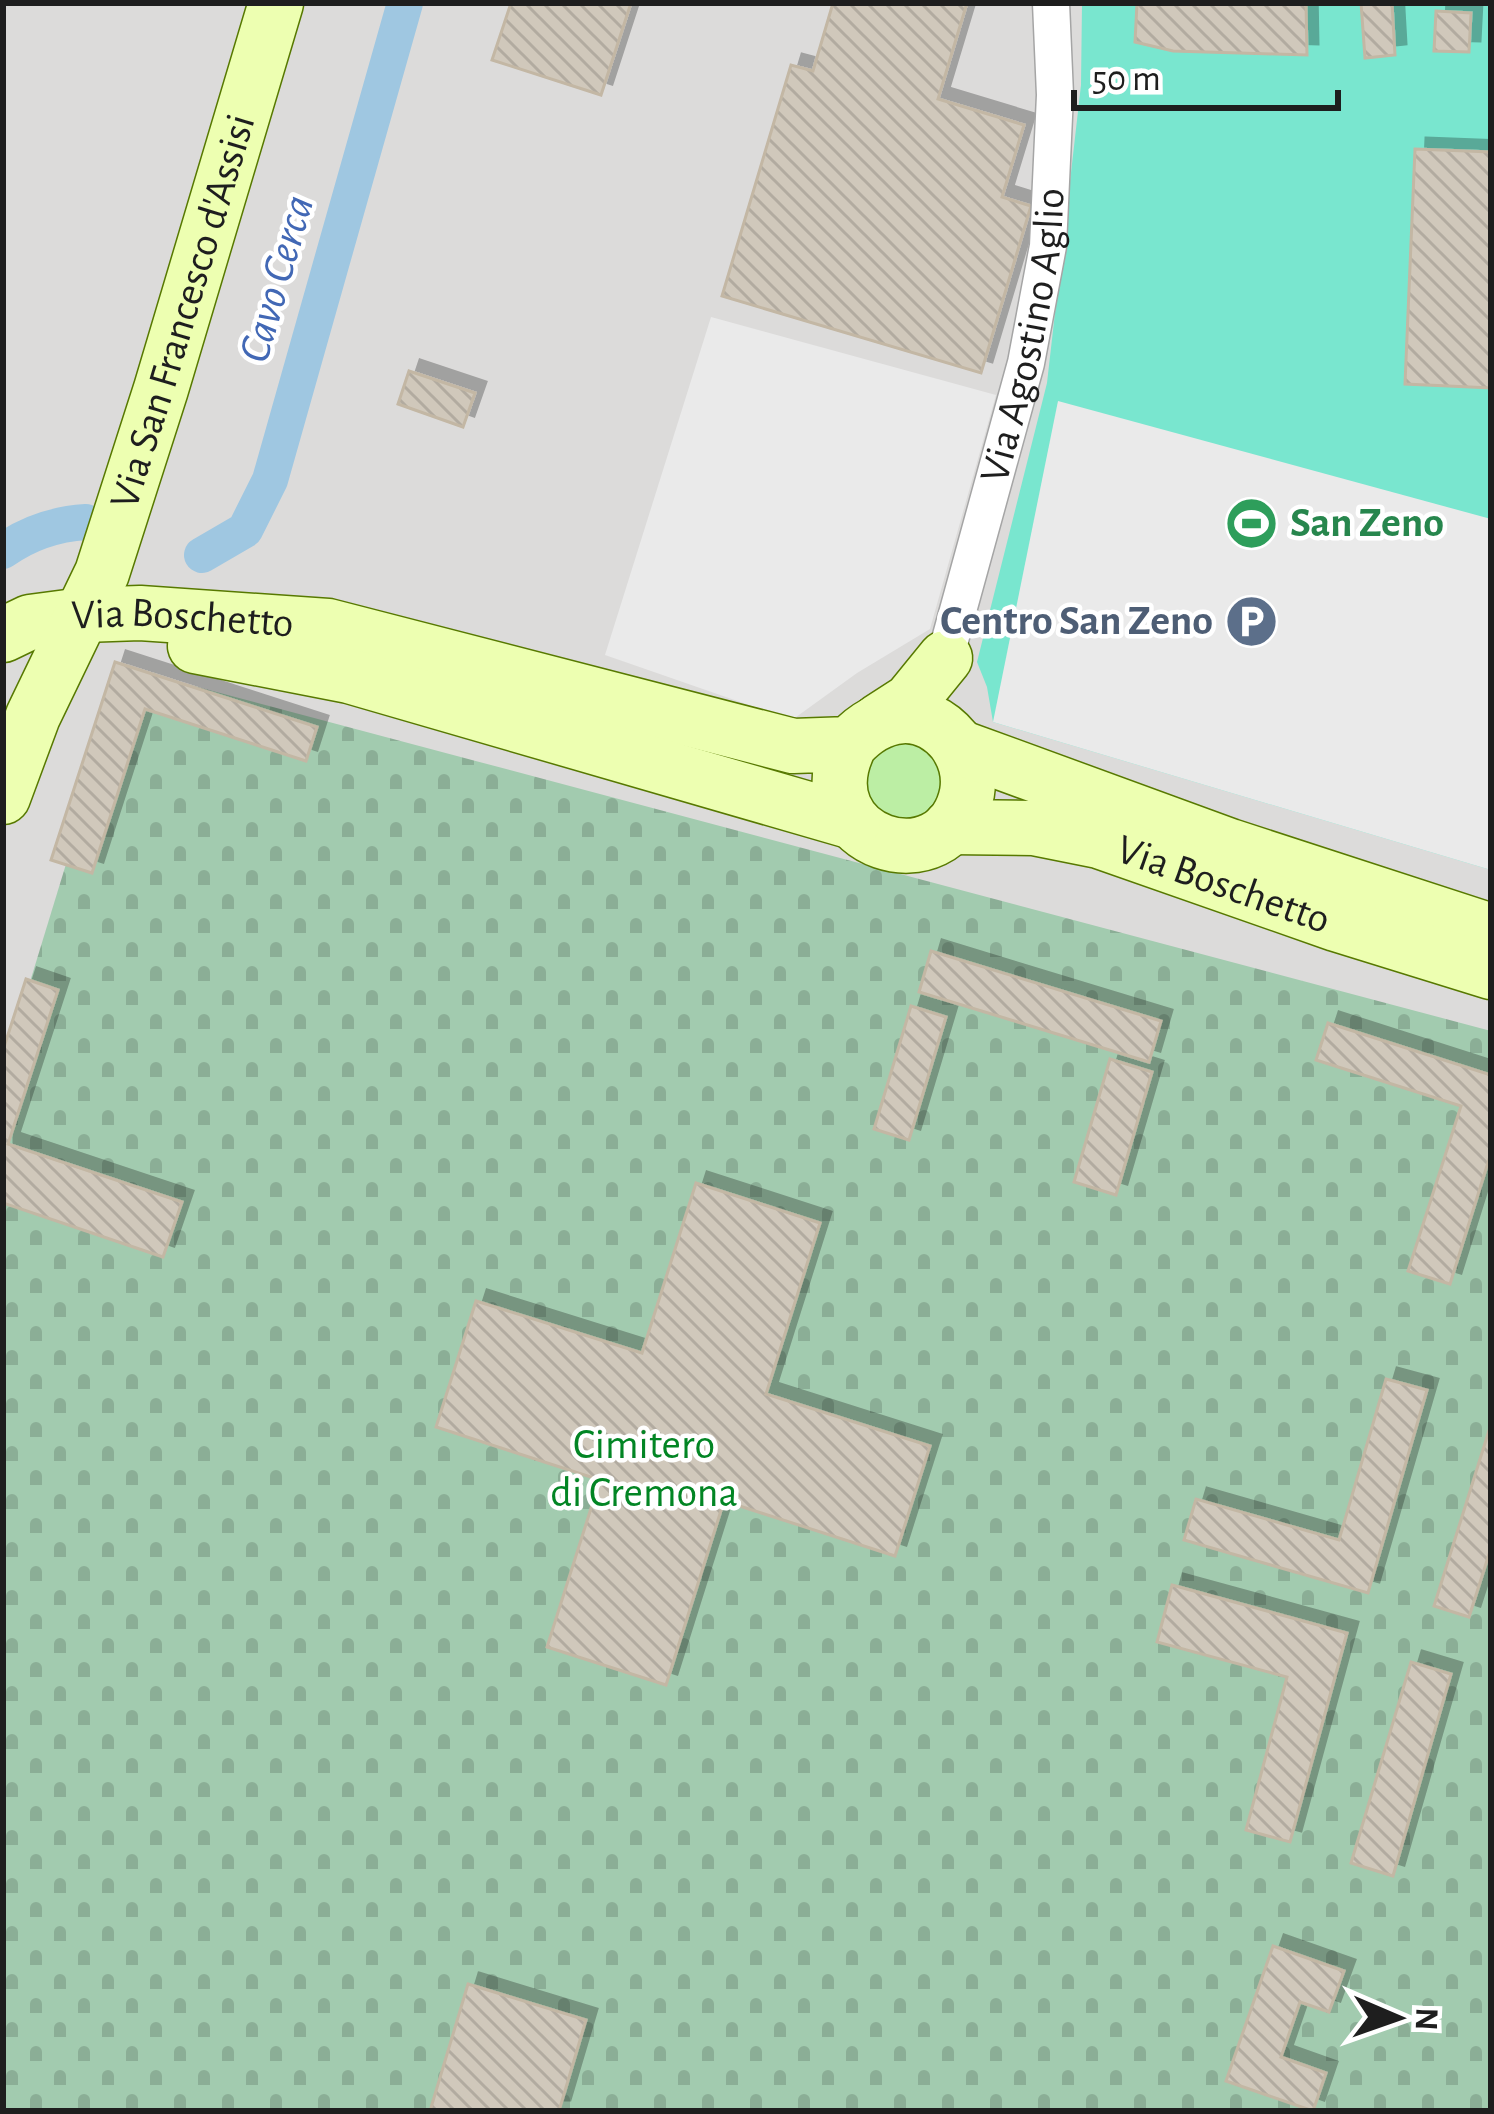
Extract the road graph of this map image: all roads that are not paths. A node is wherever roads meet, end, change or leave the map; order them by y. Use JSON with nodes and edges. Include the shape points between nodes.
{"nodes":[{"id":1,"x":276,"y":3,"type":"edge"},
{"id":2,"x":1051,"y":3,"type":"edge"},
{"id":3,"x":82,"y":615,"type":"junction"},
{"id":4,"x":3,"y":635,"type":"edge"},
{"id":5,"x":946,"y":658,"type":"junction"},
{"id":6,"x":865,"y":732,"type":"junction"},
{"id":7,"x":952,"y":740,"type":"junction"},
{"id":8,"x":3,"y":796,"type":"edge"},
{"id":9,"x":853,"y":822,"type":"junction"},
{"id":10,"x":950,"y":827,"type":"junction"},
{"id":11,"x":1491,"y":931,"type":"edge"},
{"id":12,"x":1491,"y":972,"type":"edge"}],
"edges":[{"from":1,"to":3,"type":"street","name":"Via San Francesco d'Assisi","via":[[145,440]]},
{"from":2,"to":5,"type":"street","name":"Via Agostino Aglio","via":[[1048,246]]},
{"from":3,"to":4,"type":"street"},
{"from":3,"to":6,"type":"street","name":"Via Boschetto","via":[[328,626],[793,746]]},
{"from":3,"to":8,"type":"street","name":"Via San Francesco d'Assisi"},
{"from":3,"to":9,"type":"street","name":"Via Boschetto","via":[[350,676]]},
{"from":5,"to":6,"type":"street","name":"Via Agostino Aglio","via":[[910,701]]},
{"from":5,"to":7,"type":"street","name":"Via Agostino Aglio","via":[[940,705]]},
{"from":6,"to":7,"type":"street","name":"Via Boschetto","via":[[896,716],[914,717]]},
{"from":6,"to":9,"type":"street","via":[[841,763],[838,783]]},
{"from":7,"to":10,"type":"street","via":[[968,789]]},
{"from":7,"to":11,"type":"street","name":"Via Boschetto","via":[[1230,846]]},
{"from":9,"to":10,"type":"street","name":"Via Boschetto","via":[[889,845],[932,840]]},
{"from":10,"to":12,"type":"street","name":"Via Boschetto","via":[[1034,828],[1099,842]]}]}
